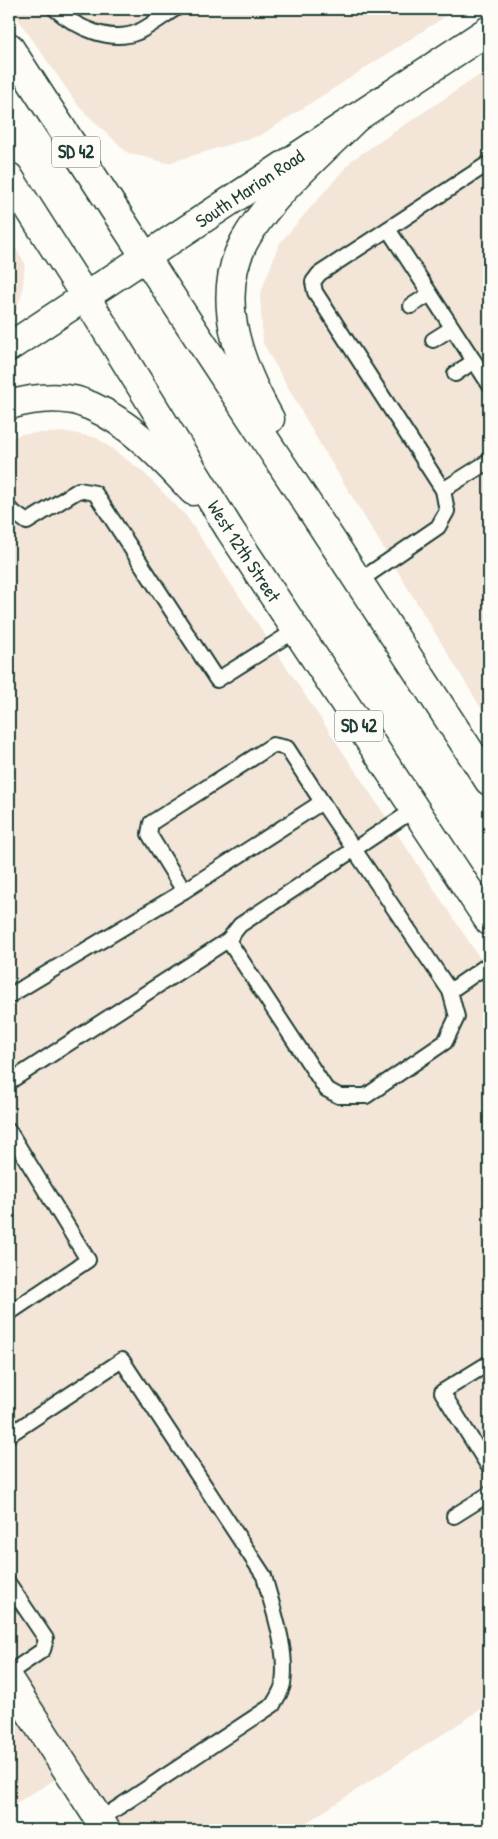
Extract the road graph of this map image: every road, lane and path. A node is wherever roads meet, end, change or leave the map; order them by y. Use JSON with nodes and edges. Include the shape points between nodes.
{"nodes":[{"id":1,"x":55,"y":9,"type":"edge"},
{"id":2,"x":175,"y":9,"type":"edge"},
{"id":3,"x":489,"y":31,"type":"edge"},
{"id":4,"x":9,"y":48,"type":"edge"},
{"id":5,"x":356,"y":118,"type":"junction"},
{"id":6,"x":489,"y":163,"type":"edge"},
{"id":7,"x":9,"y":177,"type":"edge"},
{"id":8,"x":388,"y":229,"type":"junction"},
{"id":9,"x":144,"y":258,"type":"junction"},
{"id":10,"x":430,"y":294,"type":"junction"},
{"id":11,"x":85,"y":296,"type":"junction"},
{"id":12,"x":411,"y":306,"type":"dead end"},
{"id":13,"x":452,"y":328,"type":"junction"},
{"id":14,"x":433,"y":340,"type":"dead end"},
{"id":15,"x":9,"y":347,"type":"edge"},
{"id":16,"x":474,"y":361,"type":"junction"},
{"id":17,"x":455,"y":374,"type":"dead end"},
{"id":18,"x":489,"y":384,"type":"edge"},
{"id":19,"x":9,"y":405,"type":"edge"},
{"id":20,"x":489,"y":461,"type":"edge"},
{"id":21,"x":443,"y":490,"type":"junction"},
{"id":22,"x":9,"y":509,"type":"edge"},
{"id":23,"x":230,"y":530,"type":"junction"},
{"id":24,"x":359,"y":580,"type":"junction"},
{"id":25,"x":296,"y":630,"type":"junction"},
{"id":26,"x":489,"y":782,"type":"edge"},
{"id":27,"x":322,"y":802,"type":"junction"},
{"id":28,"x":415,"y":809,"type":"junction"},
{"id":29,"x":355,"y":849,"type":"junction"},
{"id":30,"x":184,"y":892,"type":"junction"},
{"id":31,"x":489,"y":921,"type":"edge"},
{"id":32,"x":228,"y":940,"type":"junction"},
{"id":33,"x":489,"y":964,"type":"edge"},
{"id":34,"x":450,"y":991,"type":"junction"},
{"id":35,"x":9,"y":996,"type":"edge"},
{"id":36,"x":9,"y":1082,"type":"edge"},
{"id":37,"x":9,"y":1131,"type":"edge"},
{"id":38,"x":9,"y":1313,"type":"edge"},
{"id":39,"x":489,"y":1363,"type":"edge"},
{"id":40,"x":9,"y":1434,"type":"edge"},
{"id":41,"x":489,"y":1467,"type":"edge"},
{"id":42,"x":489,"y":1494,"type":"edge"},
{"id":43,"x":454,"y":1516,"type":"dead end"},
{"id":44,"x":9,"y":1584,"type":"edge"},
{"id":45,"x":9,"y":1673,"type":"edge"},
{"id":46,"x":9,"y":1680,"type":"edge"},
{"id":47,"x":102,"y":1825,"type":"edge"}],
"edges":[{"from":1,"to":2,"type":"lane","via":[[67,20],[96,33],[118,36],[138,32]]},
{"from":3,"to":5,"type":"main road","name":"South Marion Road"},
{"from":4,"to":9,"type":"main road","number":"SD 42"},
{"from":5,"to":9,"type":"main road","name":"South Marion Road"},
{"from":5,"to":24,"type":"main road","via":[[259,218],[243,243],[233,272],[230,294],[237,344],[258,399]]},
{"from":6,"to":8,"type":"lane"},
{"from":7,"to":11,"type":"main road","name":"West 12th Street","number":"SD 42"},
{"from":8,"to":10,"type":"lane"},
{"from":8,"to":21,"type":"lane","via":[[319,274],[313,282],[315,292],[376,378]]},
{"from":9,"to":11,"type":"main road","name":"South Marion Road"},
{"from":9,"to":24,"type":"main road","number":"SD 42"},
{"from":10,"to":12,"type":"lane"},
{"from":10,"to":13,"type":"lane"},
{"from":11,"to":15,"type":"main road","name":"South Marion Road"},
{"from":11,"to":23,"type":"main road","name":"West 12th Street","number":"SD 42"},
{"from":13,"to":14,"type":"lane"},
{"from":13,"to":16,"type":"lane"},
{"from":16,"to":17,"type":"lane"},
{"from":16,"to":18,"type":"lane"},
{"from":19,"to":23,"type":"main road","via":[[51,397],[75,400],[99,410],[143,440]]},
{"from":20,"to":21,"type":"lane"},
{"from":21,"to":24,"type":"lane","via":[[447,510],[438,527]]},
{"from":22,"to":25,"type":"lane","via":[[28,522],[79,490],[96,493],[217,680]]},
{"from":23,"to":25,"type":"main road","name":"West 12th Street","number":"SD 42"},
{"from":24,"to":26,"type":"main road","number":"SD 42"},
{"from":25,"to":28,"type":"main road","name":"West 12th Street","number":"SD 42"},
{"from":27,"to":29,"type":"lane"},
{"from":27,"to":30,"type":"lane"},
{"from":27,"to":30,"type":"lane","via":[[287,748],[273,745],[151,823],[149,834]]},
{"from":28,"to":29,"type":"lane"},
{"from":28,"to":31,"type":"main road","name":"West 12th Street","number":"SD 42"},
{"from":29,"to":32,"type":"lane","via":[[240,925]]},
{"from":29,"to":34,"type":"lane"},
{"from":30,"to":35,"type":"lane"},
{"from":32,"to":34,"type":"lane","via":[[326,1089],[340,1096],[366,1096],[445,1042],[457,1017]]},
{"from":32,"to":36,"type":"lane"},
{"from":33,"to":34,"type":"lane"},
{"from":37,"to":38,"type":"lane","via":[[88,1260]]},
{"from":39,"to":41,"type":"lane","via":[[442,1392]]},
{"from":40,"to":47,"type":"lane","via":[[122,1360],[264,1576],[274,1613],[283,1653],[283,1686],[273,1705]]},
{"from":42,"to":43,"type":"lane"},
{"from":44,"to":45,"type":"lane","via":[[46,1640],[43,1650]]},
{"from":46,"to":47,"type":"main road"}]}
